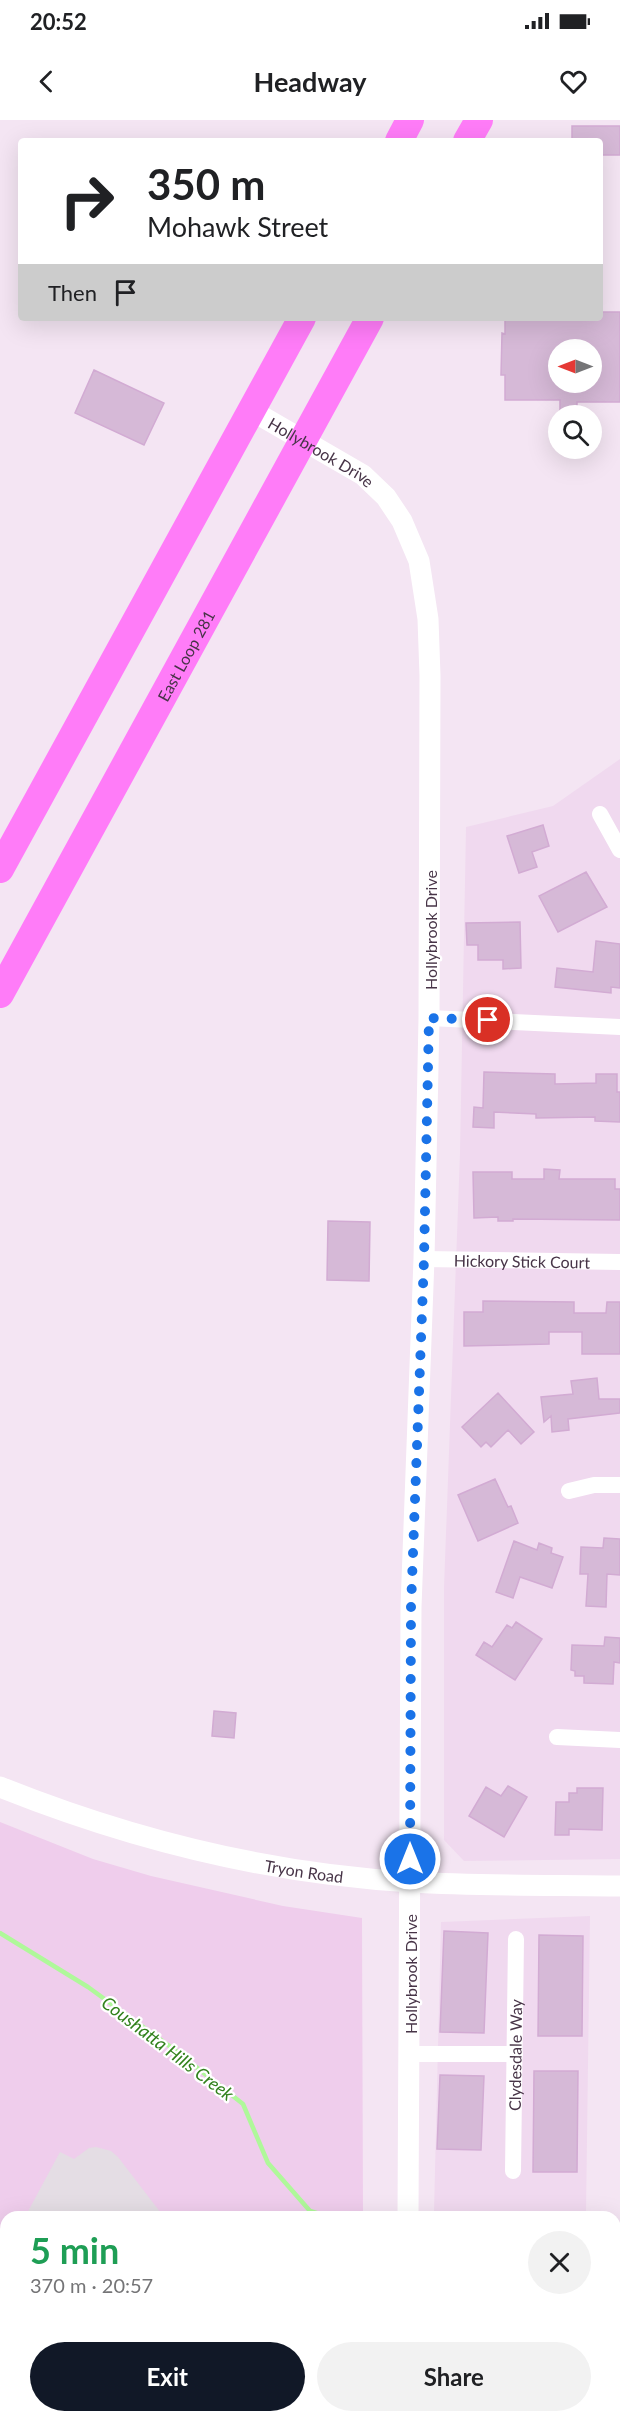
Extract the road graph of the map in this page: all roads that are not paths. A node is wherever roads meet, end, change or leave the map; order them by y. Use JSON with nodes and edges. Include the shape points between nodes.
{"nodes":[{"id":1,"x":410,"y":120,"type":"edge"},
{"id":2,"x":479,"y":120,"type":"edge"},
{"id":3,"x":401,"y":138,"type":"edge"},
{"id":4,"x":469,"y":138,"type":"edge"},
{"id":5,"x":300,"y":321,"type":"edge"},
{"id":6,"x":368,"y":321,"type":"edge"},
{"id":7,"x":251,"y":410,"type":"junction"},
{"id":8,"x":304,"y":440,"type":"junction"},
{"id":9,"x":600,"y":814,"type":"dead end"},
{"id":10,"x":620,"y":850,"type":"edge"},
{"id":11,"x":0,"y":869,"type":"edge"},
{"id":12,"x":0,"y":994,"type":"edge"},
{"id":13,"x":429,"y":1018,"type":"junction"},
{"id":14,"x":620,"y":1027,"type":"edge"},
{"id":15,"x":424,"y":1259,"type":"junction"},
{"id":16,"x":620,"y":1262,"type":"edge"},
{"id":17,"x":620,"y":1485,"type":"edge"},
{"id":18,"x":569,"y":1491,"type":"dead end"},
{"id":19,"x":557,"y":1737,"type":"dead end"},
{"id":20,"x":620,"y":1740,"type":"edge"},
{"id":21,"x":0,"y":1786,"type":"edge"},
{"id":22,"x":410,"y":1882,"type":"junction"},
{"id":23,"x":620,"y":1886,"type":"edge"},
{"id":24,"x":516,"y":1939,"type":"dead end"},
{"id":25,"x":409,"y":2054,"type":"junction"},
{"id":26,"x":515,"y":2054,"type":"junction"},
{"id":27,"x":513,"y":2171,"type":"dead end"},
{"id":28,"x":408,"y":2211,"type":"edge"}],
"edges":[{"from":1,"to":3,"type":"highway"},
{"from":2,"to":4,"type":"highway"},
{"from":5,"to":7,"type":"highway"},
{"from":6,"to":8,"type":"highway","name":"East Loop 281"},
{"from":7,"to":8,"type":"street","name":"Hollybrook Drive"},
{"from":7,"to":11,"type":"highway"},
{"from":8,"to":12,"type":"highway","name":"East Loop 281"},
{"from":8,"to":13,"type":"street","name":"Hollybrook Drive","via":[[375,484],[402,521],[423,574],[430,646]]},
{"from":9,"to":10,"type":"street"},
{"from":13,"to":14,"type":"street"},
{"from":13,"to":15,"type":"street","name":"Hollybrook Drive"},
{"from":15,"to":16,"type":"street","name":"Hickory Stick Court"},
{"from":15,"to":22,"type":"street","name":"Hollybrook Drive","via":[[411,1607]]},
{"from":17,"to":18,"type":"street","via":[[594,1485]]},
{"from":19,"to":20,"type":"street"},
{"from":21,"to":22,"type":"street","name":"Tryon Road","via":[[109,1827],[228,1857]]},
{"from":22,"to":23,"type":"street","name":"Tryon Road"},
{"from":22,"to":25,"type":"street","name":"Hollybrook Drive"},
{"from":24,"to":26,"type":"street","name":"Clydesdale Way"},
{"from":25,"to":26,"type":"street"},
{"from":25,"to":28,"type":"street","name":"Hollybrook Drive"},
{"from":26,"to":27,"type":"street","name":"Clydesdale Way"}]}
